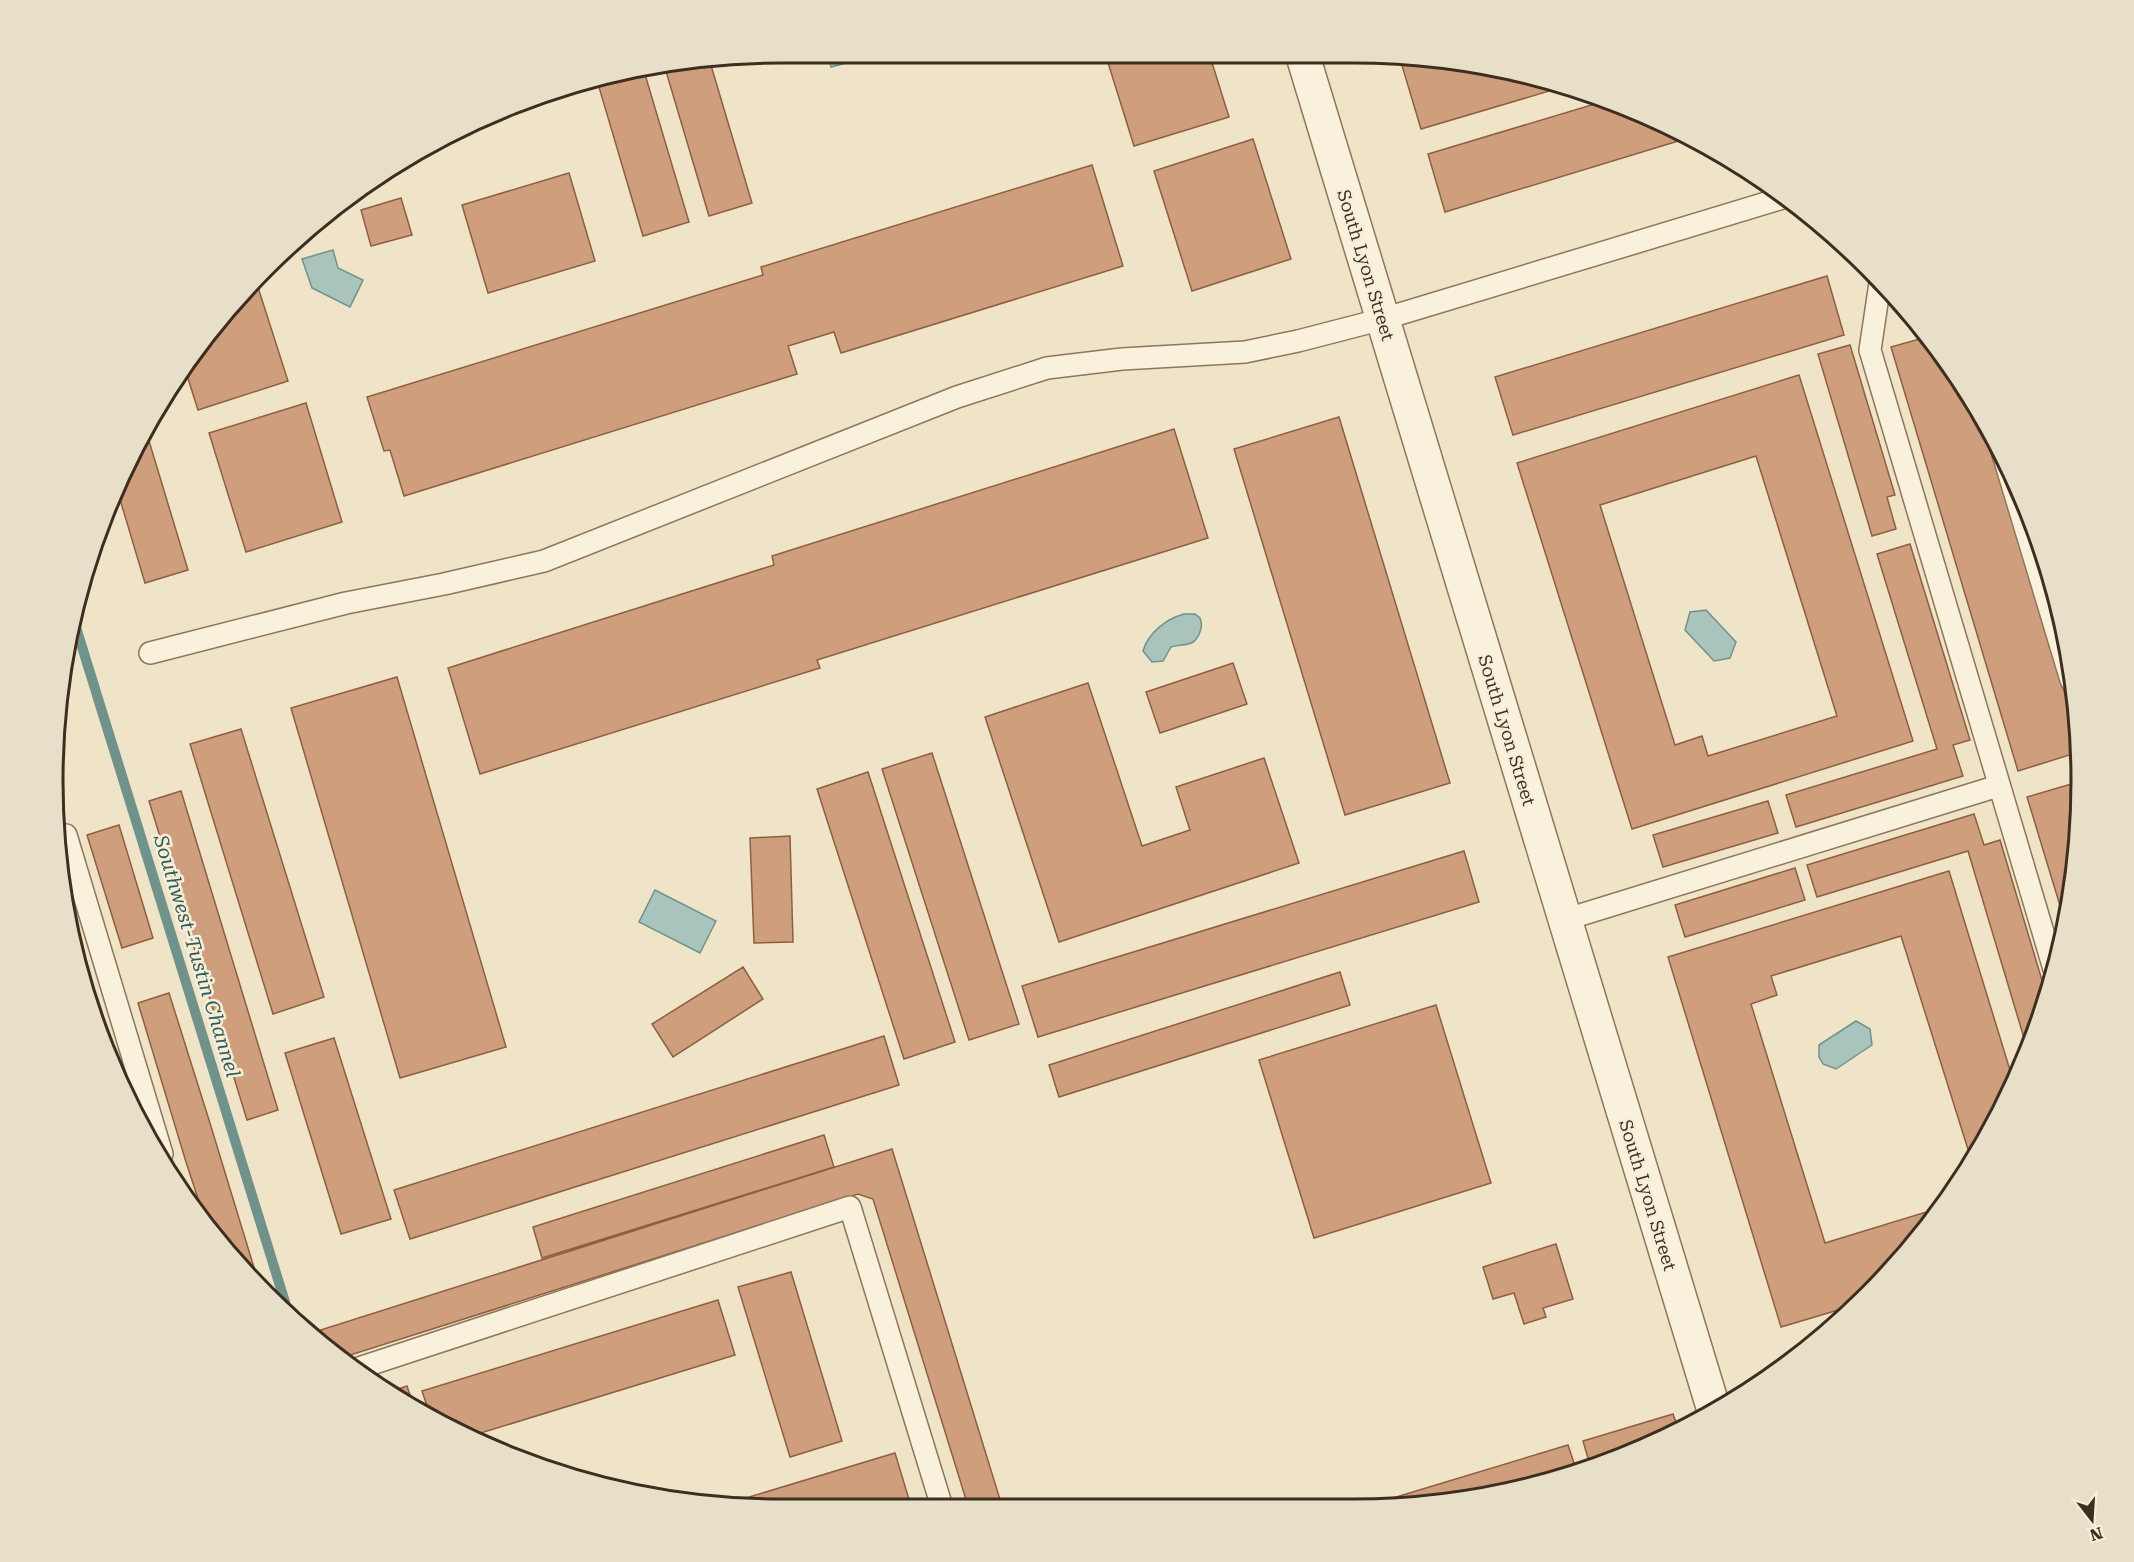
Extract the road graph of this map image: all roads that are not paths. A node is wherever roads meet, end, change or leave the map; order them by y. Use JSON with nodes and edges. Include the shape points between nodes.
{"nodes":[{"id":1,"x":1305,"y":63,"type":"edge"},
{"id":2,"x":1775,"y":200,"type":"edge"},
{"id":3,"x":1879,"y":292,"type":"edge"},
{"id":4,"x":1383,"y":319,"type":"junction"},
{"id":5,"x":2028,"y":536,"type":"edge"},
{"id":6,"x":2051,"y":614,"type":"edge"},
{"id":7,"x":150,"y":653,"type":"dead end"},
{"id":8,"x":1998,"y":786,"type":"junction"},
{"id":9,"x":66,"y":835,"type":"edge"},
{"id":10,"x":1564,"y":920,"type":"junction"},
{"id":11,"x":2050,"y":955,"type":"edge"},
{"id":12,"x":156,"y":1135,"type":"edge"},
{"id":13,"x":365,"y":1366,"type":"edge"},
{"id":14,"x":1712,"y":1403,"type":"edge"},
{"id":15,"x":940,"y":1499,"type":"edge"}],
"edges":[{"from":1,"to":4,"type":"street","name":"South Lyon Street"},
{"from":2,"to":4,"type":"lane"},
{"from":3,"to":8,"type":"lane","via":[[1870,350]]},
{"from":4,"to":7,"type":"lane","via":[[1245,352],[1047,368],[957,397],[544,561],[346,603]]},
{"from":4,"to":10,"type":"street","name":"South Lyon Street"},
{"from":5,"to":6,"type":"lane"},
{"from":8,"to":10,"type":"lane"},
{"from":8,"to":11,"type":"lane"},
{"from":9,"to":12,"type":"lane"},
{"from":10,"to":14,"type":"street","name":"South Lyon Street"},
{"from":13,"to":15,"type":"lane","via":[[850,1207]]}]}
